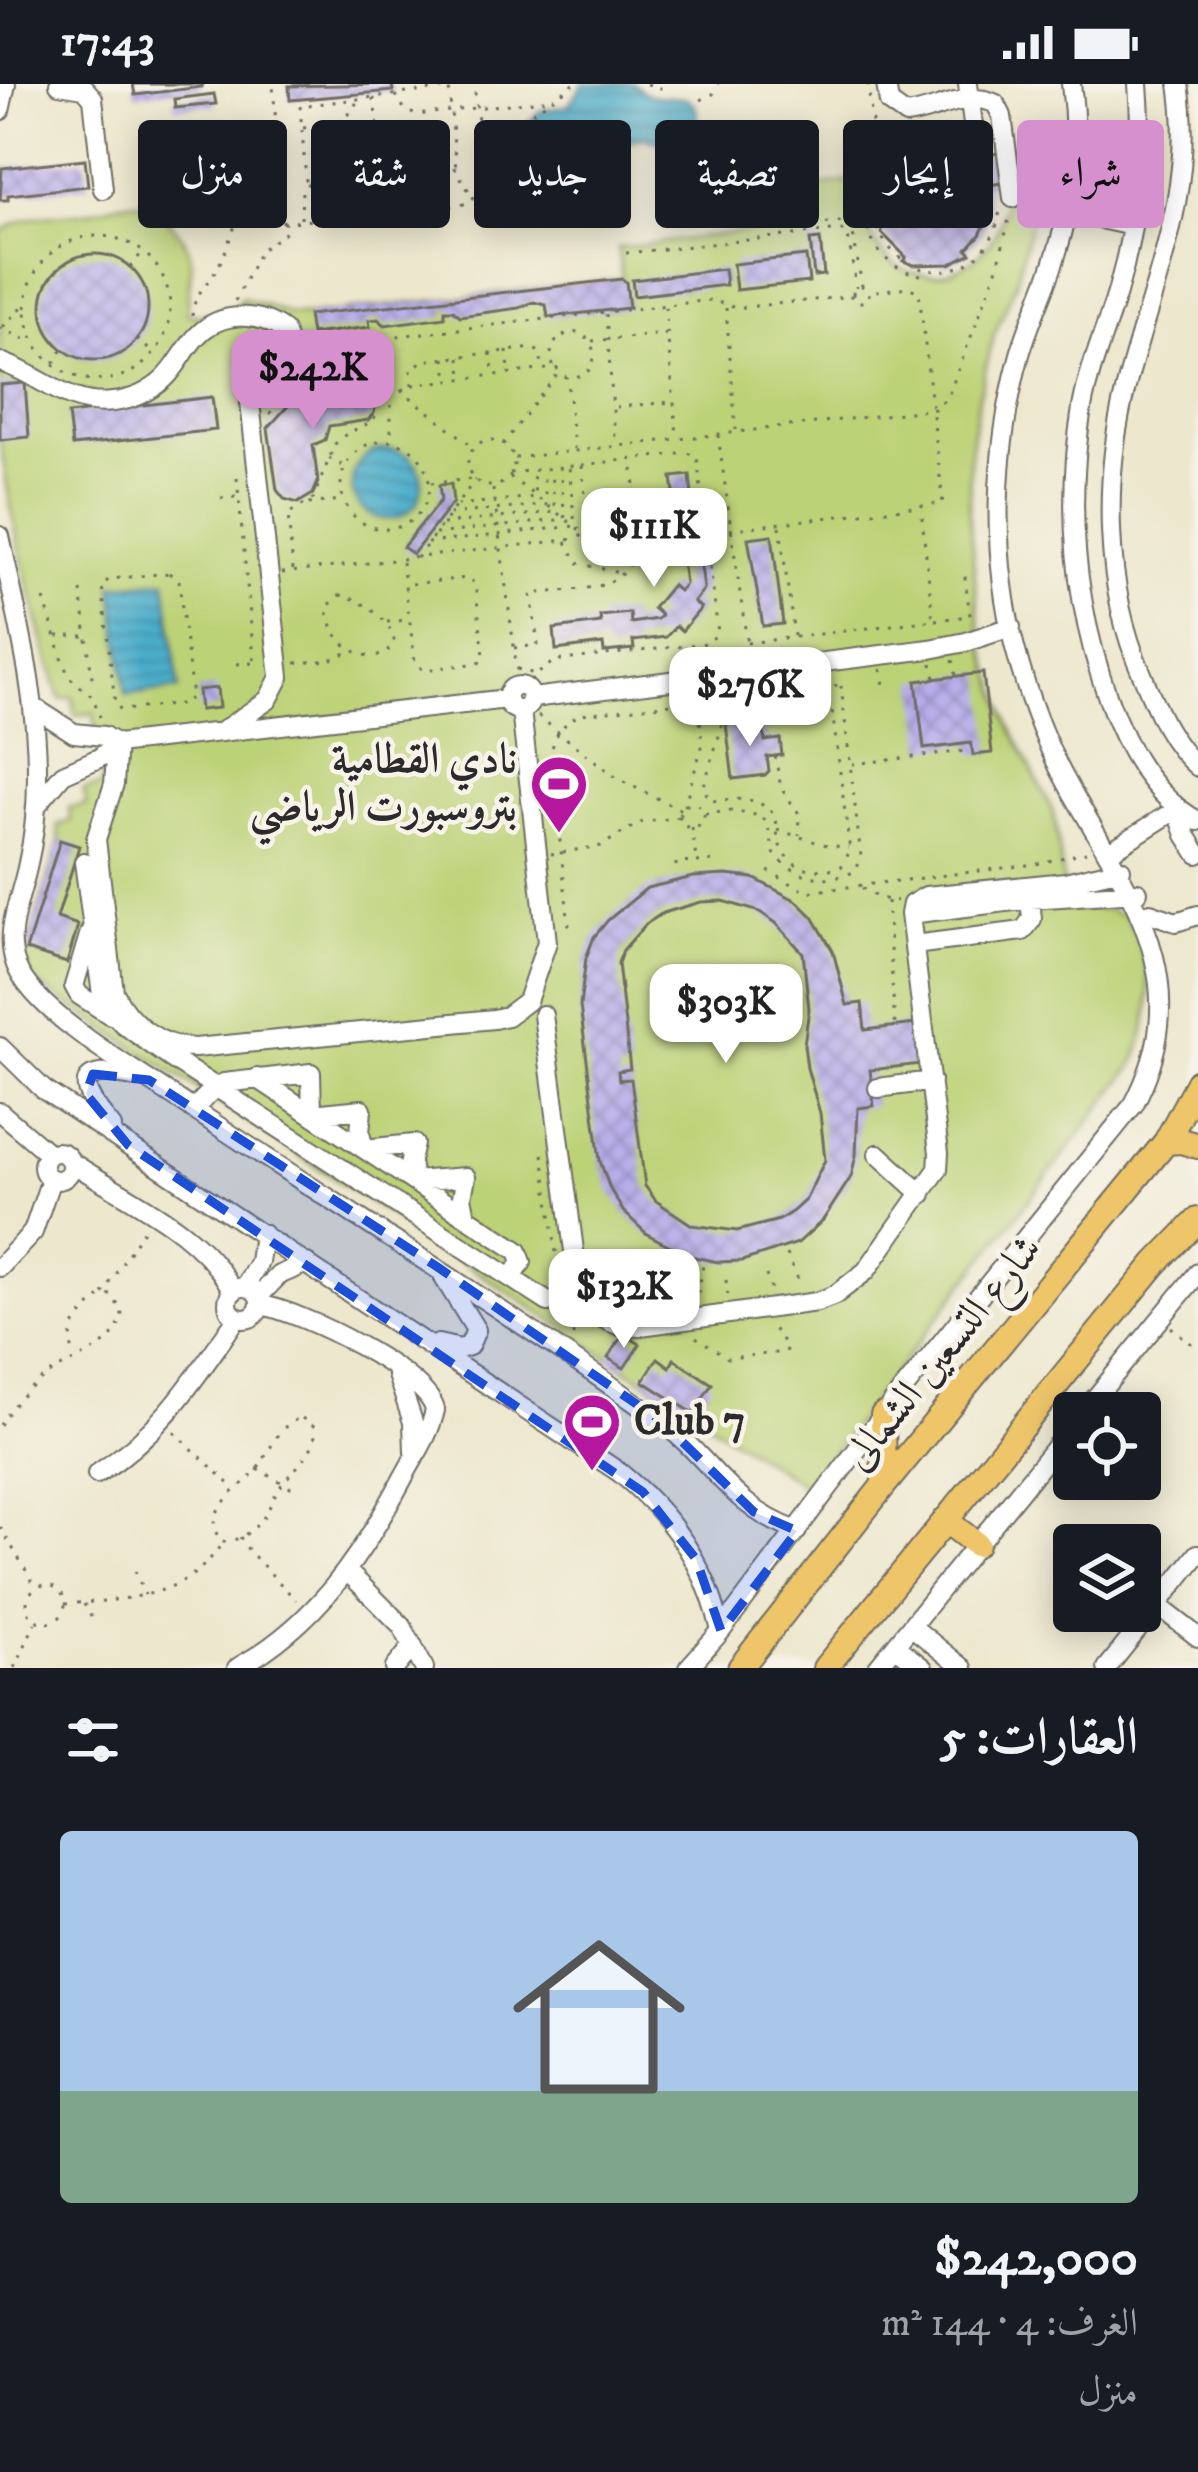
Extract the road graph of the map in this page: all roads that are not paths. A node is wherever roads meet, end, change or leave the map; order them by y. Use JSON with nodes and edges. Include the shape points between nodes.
{"nodes":[{"id":1,"x":6,"y":84,"type":"edge"},
{"id":2,"x":65,"y":84,"type":"edge"},
{"id":3,"x":886,"y":84,"type":"edge"},
{"id":4,"x":1071,"y":84,"type":"edge"},
{"id":5,"x":1138,"y":84,"type":"edge"},
{"id":6,"x":1179,"y":84,"type":"edge"},
{"id":7,"x":969,"y":91,"type":"edge"},
{"id":8,"x":0,"y":111,"type":"edge"},
{"id":9,"x":1191,"y":114,"type":"edge"},
{"id":10,"x":1073,"y":120,"type":"edge"},
{"id":11,"x":1139,"y":120,"type":"edge"},
{"id":12,"x":103,"y":189,"type":"dead end"},
{"id":13,"x":1012,"y":193,"type":"road end"},
{"id":14,"x":1063,"y":228,"type":"edge"},
{"id":15,"x":1132,"y":228,"type":"edge"},
{"id":16,"x":0,"y":362,"type":"edge"},
{"id":17,"x":0,"y":536,"type":"edge"},
{"id":18,"x":1011,"y":627,"type":"junction"},
{"id":19,"x":524,"y":692,"type":"junction"},
{"id":20,"x":34,"y":708,"type":"junction"},
{"id":21,"x":221,"y":732,"type":"junction"},
{"id":22,"x":109,"y":740,"type":"junction"},
{"id":23,"x":1198,"y":767,"type":"edge"},
{"id":24,"x":37,"y":805,"type":"junction"},
{"id":25,"x":1177,"y":809,"type":"junction"},
{"id":26,"x":1198,"y":821,"type":"edge"},
{"id":27,"x":1107,"y":849,"type":"junction"},
{"id":28,"x":1198,"y":854,"type":"edge"},
{"id":29,"x":84,"y":862,"type":"dead end"},
{"id":30,"x":1121,"y":869,"type":"junction"},
{"id":31,"x":1138,"y":892,"type":"junction"},
{"id":32,"x":1030,"y":899,"type":"junction"},
{"id":33,"x":913,"y":907,"type":"junction"},
{"id":34,"x":1150,"y":913,"type":"junction"},
{"id":35,"x":1198,"y":915,"type":"edge"},
{"id":36,"x":914,"y":945,"type":"junction"},
{"id":37,"x":543,"y":1016,"type":"dead end"},
{"id":38,"x":0,"y":1047,"type":"edge"},
{"id":39,"x":257,"y":1078,"type":"junction"},
{"id":40,"x":149,"y":1080,"type":"junction"},
{"id":41,"x":931,"y":1081,"type":"junction"},
{"id":42,"x":1198,"y":1082,"type":"edge"},
{"id":43,"x":216,"y":1086,"type":"junction"},
{"id":44,"x":878,"y":1088,"type":"dead end"},
{"id":45,"x":193,"y":1110,"type":"junction"},
{"id":46,"x":0,"y":1112,"type":"edge"},
{"id":47,"x":312,"y":1114,"type":"junction"},
{"id":48,"x":1166,"y":1142,"type":"junction"},
{"id":49,"x":128,"y":1145,"type":"junction"},
{"id":50,"x":1198,"y":1146,"type":"edge"},
{"id":51,"x":364,"y":1149,"type":"junction"},
{"id":52,"x":50,"y":1154,"type":"junction"},
{"id":53,"x":878,"y":1154,"type":"dead end"},
{"id":54,"x":71,"y":1162,"type":"junction"},
{"id":55,"x":51,"y":1179,"type":"junction"},
{"id":56,"x":413,"y":1181,"type":"junction"},
{"id":57,"x":922,"y":1194,"type":"junction"},
{"id":58,"x":466,"y":1216,"type":"junction"},
{"id":59,"x":1198,"y":1220,"type":"edge"},
{"id":60,"x":262,"y":1234,"type":"junction"},
{"id":61,"x":307,"y":1263,"type":"junction"},
{"id":62,"x":436,"y":1266,"type":"junction"},
{"id":63,"x":0,"y":1267,"type":"edge"},
{"id":64,"x":646,"y":1267,"type":"dead end"},
{"id":65,"x":1198,"y":1274,"type":"edge"},
{"id":66,"x":512,"y":1278,"type":"junction"},
{"id":67,"x":249,"y":1295,"type":"junction"},
{"id":68,"x":620,"y":1326,"type":"junction"},
{"id":69,"x":526,"y":1328,"type":"junction"},
{"id":70,"x":422,"y":1339,"type":"junction"},
{"id":71,"x":1100,"y":1392,"type":"edge"},
{"id":72,"x":883,"y":1415,"type":"junction"},
{"id":73,"x":1053,"y":1450,"type":"edge"},
{"id":74,"x":97,"y":1474,"type":"dead end"},
{"id":75,"x":884,"y":1485,"type":"junction"},
{"id":76,"x":945,"y":1520,"type":"junction"},
{"id":77,"x":797,"y":1531,"type":"junction"},
{"id":78,"x":976,"y":1544,"type":"junction"},
{"id":79,"x":1198,"y":1554,"type":"edge"},
{"id":80,"x":348,"y":1572,"type":"junction"},
{"id":81,"x":1161,"y":1600,"type":"edge"},
{"id":82,"x":1161,"y":1608,"type":"edge"},
{"id":83,"x":910,"y":1626,"type":"junction"},
{"id":84,"x":721,"y":1631,"type":"junction"},
{"id":85,"x":1136,"y":1632,"type":"edge"},
{"id":86,"x":1198,"y":1637,"type":"edge"},
{"id":87,"x":413,"y":1646,"type":"junction"},
{"id":88,"x":895,"y":1646,"type":"junction"},
{"id":89,"x":237,"y":1668,"type":"edge"},
{"id":90,"x":395,"y":1668,"type":"edge"},
{"id":91,"x":424,"y":1668,"type":"edge"},
{"id":92,"x":688,"y":1668,"type":"edge"},
{"id":93,"x":740,"y":1668,"type":"edge"},
{"id":94,"x":825,"y":1668,"type":"edge"},
{"id":95,"x":877,"y":1668,"type":"edge"},
{"id":96,"x":922,"y":1668,"type":"edge"},
{"id":97,"x":963,"y":1668,"type":"edge"},
{"id":98,"x":1107,"y":1668,"type":"edge"}],
"edges":[{"from":1,"to":8,"type":"street"},
{"from":2,"to":12,"type":"street","via":[[93,98]]},
{"from":3,"to":7,"type":"street","via":[[890,103],[906,115],[943,109]]},
{"from":4,"to":10,"type":"street"},
{"from":5,"to":11,"type":"street"},
{"from":6,"to":9,"type":"street"},
{"from":7,"to":13,"type":"street","via":[[1000,109]]},
{"from":9,"to":23,"type":"street","via":[[1180,200],[1126,387],[1112,512],[1132,652],[1172,739]]},
{"from":14,"to":18,"type":"street","via":[[1020,354],[1001,450],[1000,548]]},
{"from":15,"to":25,"type":"street","via":[[1082,406],[1078,564],[1082,609],[1113,712],[1147,778]]},
{"from":16,"to":21,"type":"street","via":[[80,400],[116,402],[165,378],[219,321],[247,316],[284,331],[285,357],[249,393],[283,573],[281,664],[268,700]]},
{"from":17,"to":20,"type":"street"},
{"from":18,"to":19,"type":"street","via":[[951,646]]},
{"from":18,"to":27,"type":"street","via":[[1045,738]]},
{"from":19,"to":21,"type":"street"},
{"from":19,"to":22,"type":"street","via":[[548,935],[527,1001],[494,1019],[195,1048],[160,1041],[114,992],[96,839],[114,784]]},
{"from":20,"to":22,"type":"street","via":[[74,733]]},
{"from":20,"to":24,"type":"street"},
{"from":21,"to":22,"type":"street"},
{"from":22,"to":24,"type":"street","via":[[100,758],[73,766]]},
{"from":24,"to":40,"type":"street","via":[[13,922],[15,963],[38,998]]},
{"from":25,"to":26,"type":"street"},
{"from":25,"to":27,"type":"street"},
{"from":25,"to":28,"type":"street"},
{"from":27,"to":30,"type":"street"},
{"from":29,"to":43,"type":"street","via":[[100,993],[116,1018]]},
{"from":30,"to":31,"type":"street"},
{"from":30,"to":33,"type":"street"},
{"from":31,"to":32,"type":"street"},
{"from":31,"to":34,"type":"street"},
{"from":32,"to":33,"type":"street"},
{"from":32,"to":36,"type":"street","via":[[1032,919],[1023,931]]},
{"from":33,"to":36,"type":"street"},
{"from":34,"to":35,"type":"street","via":[[1176,922]]},
{"from":34,"to":72,"type":"street","via":[[1172,1017],[1150,1082]]},
{"from":36,"to":41,"type":"street"},
{"from":37,"to":68,"type":"street","via":[[578,1281],[591,1310]]},
{"from":38,"to":49,"type":"street","via":[[44,1090]]},
{"from":39,"to":43,"type":"street"},
{"from":39,"to":47,"type":"street"},
{"from":39,"to":47,"type":"street","via":[[311,1073]]},
{"from":40,"to":45,"type":"street"},
{"from":40,"to":49,"type":"street","via":[[104,1070],[86,1083],[92,1104]]},
{"from":41,"to":44,"type":"street"},
{"from":41,"to":57,"type":"street","via":[[940,1162]]},
{"from":42,"to":48,"type":"main road","name":"شارع التسعين الشمالى"},
{"from":43,"to":45,"type":"street"},
{"from":43,"to":66,"type":"street"},
{"from":45,"to":62,"type":"street"},
{"from":46,"to":52,"type":"street"},
{"from":47,"to":51,"type":"street"},
{"from":47,"to":51,"type":"street","via":[[362,1108]]},
{"from":48,"to":50,"type":"main road"},
{"from":48,"to":75,"type":"main road","name":"شارع التسعين الشمالى"},
{"from":49,"to":60,"type":"street"},
{"from":51,"to":56,"type":"street"},
{"from":51,"to":56,"type":"street","via":[[414,1144]]},
{"from":52,"to":54,"type":"street"},
{"from":52,"to":55,"type":"street","via":[[43,1164]]},
{"from":53,"to":57,"type":"street"},
{"from":54,"to":55,"type":"street","via":[[69,1174]]},
{"from":54,"to":67,"type":"street","via":[[198,1244]]},
{"from":55,"to":63,"type":"street","via":[[33,1232]]},
{"from":56,"to":58,"type":"street"},
{"from":56,"to":58,"type":"street","via":[[466,1178]]},
{"from":57,"to":68,"type":"street","via":[[866,1271],[835,1295]]},
{"from":58,"to":66,"type":"street","via":[[518,1251],[522,1262]]},
{"from":59,"to":76,"type":"main road"},
{"from":60,"to":61,"type":"street"},
{"from":60,"to":67,"type":"street"},
{"from":61,"to":67,"type":"street"},
{"from":61,"to":70,"type":"street"},
{"from":62,"to":69,"type":"street"},
{"from":62,"to":70,"type":"street","via":[[473,1321],[474,1339],[460,1349]]},
{"from":64,"to":68,"type":"street"},
{"from":65,"to":71,"type":"street"},
{"from":66,"to":69,"type":"street","via":[[542,1297]]},
{"from":67,"to":74,"type":"street","via":[[255,1316],[237,1318],[163,1421]]},
{"from":67,"to":80,"type":"street","via":[[317,1322],[433,1400],[414,1456]]},
{"from":69,"to":77,"type":"street","via":[[662,1421],[754,1512]]},
{"from":70,"to":84,"type":"street","via":[[643,1492],[696,1559]]},
{"from":72,"to":75,"type":"main road"},
{"from":72,"to":77,"type":"street"},
{"from":73,"to":78,"type":"street"},
{"from":75,"to":93,"type":"main road","name":"شارع التسعين الشمالى"},
{"from":76,"to":78,"type":"main road"},
{"from":76,"to":94,"type":"main road"},
{"from":77,"to":84,"type":"street"},
{"from":78,"to":83,"type":"street"},
{"from":79,"to":81,"type":"street"},
{"from":80,"to":87,"type":"street"},
{"from":80,"to":89,"type":"street","via":[[310,1614]]},
{"from":82,"to":86,"type":"street"},
{"from":83,"to":88,"type":"street"},
{"from":83,"to":97,"type":"street"},
{"from":84,"to":92,"type":"street"},
{"from":85,"to":98,"type":"street"},
{"from":87,"to":90,"type":"street"},
{"from":87,"to":91,"type":"street"},
{"from":88,"to":95,"type":"street"},
{"from":88,"to":96,"type":"street"}]}
